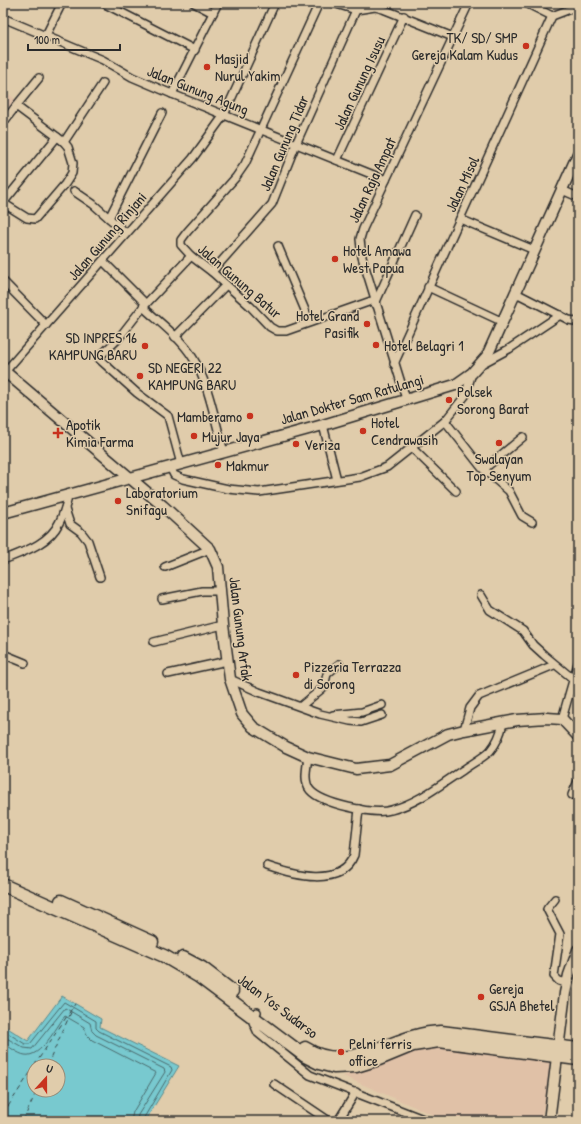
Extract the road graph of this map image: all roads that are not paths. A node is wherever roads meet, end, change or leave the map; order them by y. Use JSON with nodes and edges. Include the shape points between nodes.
{"nodes":[{"id":1,"x":62,"y":3,"type":"edge"},
{"id":2,"x":103,"y":3,"type":"edge"},
{"id":3,"x":194,"y":3,"type":"edge"},
{"id":4,"x":218,"y":3,"type":"edge"},
{"id":5,"x":275,"y":3,"type":"edge"},
{"id":6,"x":319,"y":3,"type":"edge"},
{"id":7,"x":332,"y":3,"type":"edge"},
{"id":8,"x":469,"y":3,"type":"edge"},
{"id":9,"x":526,"y":3,"type":"edge"},
{"id":10,"x":578,"y":6,"type":"edge"},
{"id":11,"x":356,"y":10,"type":"junction"},
{"id":12,"x":213,"y":13,"type":"junction"},
{"id":13,"x":404,"y":16,"type":"junction"},
{"id":14,"x":552,"y":16,"type":"junction"},
{"id":15,"x":3,"y":18,"type":"edge"},
{"id":16,"x":46,"y":35,"type":"junction"},
{"id":17,"x":453,"y":37,"type":"junction"},
{"id":18,"x":195,"y":50,"type":"junction"},
{"id":19,"x":39,"y":78,"type":"dead end"},
{"id":20,"x":103,"y":83,"type":"dead end"},
{"id":21,"x":172,"y":94,"type":"junction"},
{"id":22,"x":15,"y":108,"type":"junction"},
{"id":23,"x":162,"y":113,"type":"dead end"},
{"id":24,"x":224,"y":115,"type":"junction"},
{"id":25,"x":3,"y":123,"type":"edge"},
{"id":26,"x":260,"y":129,"type":"junction"},
{"id":27,"x":57,"y":137,"type":"junction"},
{"id":28,"x":64,"y":142,"type":"junction"},
{"id":29,"x":296,"y":144,"type":"junction"},
{"id":30,"x":578,"y":154,"type":"edge"},
{"id":31,"x":337,"y":160,"type":"junction"},
{"id":32,"x":386,"y":180,"type":"junction"},
{"id":33,"x":562,"y":190,"type":"junction"},
{"id":34,"x":74,"y":191,"type":"dead end"},
{"id":35,"x":578,"y":197,"type":"edge"},
{"id":36,"x":3,"y":203,"type":"edge"},
{"id":37,"x":415,"y":215,"type":"dead end"},
{"id":38,"x":110,"y":218,"type":"junction"},
{"id":39,"x":460,"y":219,"type":"junction"},
{"id":40,"x":126,"y":233,"type":"junction"},
{"id":41,"x":278,"y":246,"type":"dead end"},
{"id":42,"x":534,"y":250,"type":"junction"},
{"id":43,"x":191,"y":256,"type":"junction"},
{"id":44,"x":103,"y":260,"type":"junction"},
{"id":45,"x":212,"y":272,"type":"junction"},
{"id":46,"x":3,"y":281,"type":"edge"},
{"id":47,"x":226,"y":284,"type":"junction"},
{"id":48,"x":428,"y":287,"type":"junction"},
{"id":49,"x":516,"y":293,"type":"junction"},
{"id":50,"x":375,"y":302,"type":"junction"},
{"id":51,"x":144,"y":306,"type":"junction"},
{"id":52,"x":560,"y":315,"type":"junction"},
{"id":53,"x":578,"y":320,"type":"edge"},
{"id":54,"x":310,"y":322,"type":"junction"},
{"id":55,"x":503,"y":322,"type":"junction"},
{"id":56,"x":46,"y":324,"type":"junction"},
{"id":57,"x":175,"y":337,"type":"junction"},
{"id":58,"x":483,"y":363,"type":"junction"},
{"id":59,"x":394,"y":364,"type":"junction"},
{"id":60,"x":4,"y":372,"type":"edge"},
{"id":61,"x":472,"y":373,"type":"junction"},
{"id":62,"x":406,"y":399,"type":"junction"},
{"id":63,"x":445,"y":421,"type":"junction"},
{"id":64,"x":323,"y":424,"type":"junction"},
{"id":65,"x":523,"y":437,"type":"dead end"},
{"id":66,"x":412,"y":448,"type":"junction"},
{"id":67,"x":224,"y":452,"type":"junction"},
{"id":68,"x":181,"y":464,"type":"junction"},
{"id":69,"x":170,"y":467,"type":"junction"},
{"id":70,"x":484,"y":469,"type":"junction"},
{"id":71,"x":129,"y":478,"type":"junction"},
{"id":72,"x":337,"y":480,"type":"junction"},
{"id":73,"x":456,"y":491,"type":"dead end"},
{"id":74,"x":69,"y":494,"type":"junction"},
{"id":75,"x":65,"y":509,"type":"junction"},
{"id":76,"x":3,"y":513,"type":"edge"},
{"id":77,"x":532,"y":522,"type":"dead end"},
{"id":78,"x":210,"y":549,"type":"junction"},
{"id":79,"x":3,"y":560,"type":"edge"},
{"id":80,"x":165,"y":567,"type":"dead end"},
{"id":81,"x":100,"y":577,"type":"dead end"},
{"id":82,"x":220,"y":591,"type":"junction"},
{"id":83,"x":481,"y":595,"type":"dead end"},
{"id":84,"x":162,"y":599,"type":"dead end"},
{"id":85,"x":223,"y":625,"type":"junction"},
{"id":86,"x":154,"y":642,"type":"dead end"},
{"id":87,"x":3,"y":654,"type":"edge"},
{"id":88,"x":227,"y":661,"type":"junction"},
{"id":89,"x":25,"y":663,"type":"dead end"},
{"id":90,"x":578,"y":663,"type":"edge"},
{"id":91,"x":339,"y":664,"type":"dead end"},
{"id":92,"x":554,"y":665,"type":"junction"},
{"id":93,"x":168,"y":674,"type":"dead end"},
{"id":94,"x":230,"y":678,"type":"junction"},
{"id":95,"x":572,"y":678,"type":"junction"},
{"id":96,"x":382,"y":705,"type":"dead end"},
{"id":97,"x":301,"y":706,"type":"junction"},
{"id":98,"x":331,"y":715,"type":"junction"},
{"id":99,"x":382,"y":715,"type":"dead end"},
{"id":100,"x":562,"y":719,"type":"junction"},
{"id":101,"x":503,"y":723,"type":"junction"},
{"id":102,"x":464,"y":730,"type":"junction"},
{"id":103,"x":578,"y":736,"type":"edge"},
{"id":104,"x":308,"y":757,"type":"junction"},
{"id":105,"x":578,"y":781,"type":"edge"},
{"id":106,"x":572,"y":795,"type":"dead end"},
{"id":107,"x":359,"y":809,"type":"junction"},
{"id":108,"x":267,"y":866,"type":"dead end"},
{"id":109,"x":3,"y":877,"type":"edge"},
{"id":110,"x":3,"y":885,"type":"edge"},
{"id":111,"x":555,"y":899,"type":"dead end"},
{"id":112,"x":578,"y":950,"type":"edge"},
{"id":113,"x":567,"y":983,"type":"junction"},
{"id":114,"x":256,"y":1015,"type":"junction"},
{"id":115,"x":578,"y":1049,"type":"edge"},
{"id":116,"x":558,"y":1050,"type":"junction"},
{"id":117,"x":578,"y":1059,"type":"edge"},
{"id":118,"x":274,"y":1084,"type":"dead end"},
{"id":119,"x":356,"y":1092,"type":"junction"},
{"id":120,"x":329,"y":1121,"type":"edge"},
{"id":121,"x":338,"y":1121,"type":"edge"},
{"id":122,"x":428,"y":1121,"type":"edge"},
{"id":123,"x":549,"y":1121,"type":"edge"}],
"edges":[{"from":1,"to":16,"type":"street"},
{"from":2,"to":18,"type":"street"},
{"from":3,"to":12,"type":"street"},
{"from":4,"to":12,"type":"street"},
{"from":5,"to":24,"type":"street","name":"Jalan Gunung Rinjani"},
{"from":6,"to":26,"type":"street"},
{"from":7,"to":11,"type":"street"},
{"from":8,"to":17,"type":"street","name":"Jalan Raja Ampat"},
{"from":9,"to":14,"type":"street"},
{"from":10,"to":14,"type":"street"},
{"from":11,"to":13,"type":"street","via":[[375,7]]},
{"from":11,"to":29,"type":"street","name":"Jalan Gunung Tidar"},
{"from":12,"to":18,"type":"street"},
{"from":13,"to":17,"type":"street"},
{"from":13,"to":31,"type":"street","name":"Jalan Gunung Isusu"},
{"from":14,"to":39,"type":"street","name":"Jalan Misol"},
{"from":15,"to":16,"type":"street","name":"Jalan Gunung Agung"},
{"from":16,"to":21,"type":"street","name":"Jalan Gunung Agung"},
{"from":17,"to":32,"type":"street","name":"Jalan Raja Ampat"},
{"from":18,"to":21,"type":"street"},
{"from":19,"to":22,"type":"street"},
{"from":20,"to":28,"type":"street"},
{"from":21,"to":24,"type":"street","name":"Jalan Gunung Agung"},
{"from":22,"to":25,"type":"street"},
{"from":22,"to":27,"type":"street"},
{"from":23,"to":38,"type":"street"},
{"from":24,"to":26,"type":"street","name":"Jalan Gunung Agung"},
{"from":24,"to":40,"type":"street","name":"Jalan Gunung Rinjani","via":[[193,158]]},
{"from":26,"to":29,"type":"street","name":"Jalan Gunung Agung"},
{"from":26,"to":43,"type":"street","name":"Jalan Gunung Batur","via":[[236,177],[183,238],[182,247]]},
{"from":27,"to":28,"type":"street"},
{"from":27,"to":36,"type":"street"},
{"from":28,"to":36,"type":"street","via":[[71,158],[72,173],[37,217],[27,218]]},
{"from":29,"to":31,"type":"street","name":"Jalan Gunung Agung"},
{"from":29,"to":45,"type":"street","name":"Jalan Gunung Tidar","via":[[272,204]]},
{"from":30,"to":33,"type":"street","name":"Jalan Dokter Sam Ratulangi"},
{"from":31,"to":32,"type":"street","name":"Jalan Gunung Agung"},
{"from":32,"to":50,"type":"street","name":"Jalan Raja Ampat","via":[[360,239],[362,257]]},
{"from":33,"to":35,"type":"street"},
{"from":33,"to":42,"type":"street","name":"Jalan Dokter Sam Ratulangi"},
{"from":34,"to":38,"type":"street"},
{"from":37,"to":50,"type":"street"},
{"from":38,"to":40,"type":"street"},
{"from":39,"to":42,"type":"street"},
{"from":39,"to":48,"type":"street","name":"Jalan Misol"},
{"from":40,"to":44,"type":"street","name":"Jalan Gunung Rinjani"},
{"from":41,"to":54,"type":"street"},
{"from":42,"to":49,"type":"street","name":"Jalan Dokter Sam Ratulangi"},
{"from":43,"to":45,"type":"street","name":"Jalan Gunung Batur"},
{"from":43,"to":51,"type":"street"},
{"from":44,"to":51,"type":"street"},
{"from":44,"to":56,"type":"street","name":"Jalan Gunung Rinjani"},
{"from":45,"to":47,"type":"street","name":"Jalan Gunung Batur"},
{"from":46,"to":56,"type":"street"},
{"from":47,"to":54,"type":"street","name":"Jalan Gunung Batur","via":[[277,331],[286,331]]},
{"from":47,"to":57,"type":"street"},
{"from":48,"to":55,"type":"street"},
{"from":48,"to":59,"type":"street","name":"Jalan Misol"},
{"from":49,"to":52,"type":"street"},
{"from":49,"to":55,"type":"street","name":"Jalan Dokter Sam Ratulangi"},
{"from":50,"to":54,"type":"street","name":"Jalan Gunung Batur"},
{"from":50,"to":59,"type":"street","name":"Jalan Raja Ampat"},
{"from":51,"to":57,"type":"street"},
{"from":51,"to":68,"type":"street","via":[[118,339],[98,358],[137,393],[168,416]]},
{"from":52,"to":53,"type":"street","via":[[572,321]]},
{"from":52,"to":58,"type":"street"},
{"from":55,"to":58,"type":"street","name":"Jalan Dokter Sam Ratulangi"},
{"from":56,"to":60,"type":"street","name":"Jalan Gunung Rinjani"},
{"from":57,"to":67,"type":"street","via":[[197,366]]},
{"from":58,"to":61,"type":"street","name":"Jalan Dokter Sam Ratulangi"},
{"from":59,"to":62,"type":"street","name":"Jalan Raja Ampat"},
{"from":60,"to":71,"type":"street","name":"Jalan Gunung Arfak"},
{"from":61,"to":62,"type":"street","name":"Jalan Dokter Sam Ratulangi","via":[[454,385]]},
{"from":61,"to":63,"type":"street","via":[[465,396]]},
{"from":62,"to":64,"type":"street","name":"Jalan Dokter Sam Ratulangi"},
{"from":63,"to":66,"type":"street"},
{"from":63,"to":70,"type":"street"},
{"from":64,"to":67,"type":"street","name":"Jalan Dokter Sam Ratulangi"},
{"from":64,"to":72,"type":"street"},
{"from":65,"to":70,"type":"street"},
{"from":66,"to":72,"type":"street","via":[[387,467],[360,477]]},
{"from":66,"to":73,"type":"street"},
{"from":67,"to":68,"type":"street","name":"Jalan Dokter Sam Ratulangi"},
{"from":68,"to":69,"type":"street","name":"Jalan Dokter Sam Ratulangi"},
{"from":69,"to":71,"type":"street","name":"Jalan Dokter Sam Ratulangi"},
{"from":69,"to":72,"type":"street","via":[[174,475],[180,478],[243,491],[259,492]]},
{"from":70,"to":77,"type":"street","via":[[508,491],[522,516]]},
{"from":71,"to":74,"type":"street","name":"Jalan Dokter Sam Ratulangi"},
{"from":71,"to":78,"type":"street","name":"Jalan Gunung Arfak"},
{"from":74,"to":75,"type":"street"},
{"from":74,"to":76,"type":"street","name":"Jalan Dokter Sam Ratulangi"},
{"from":75,"to":79,"type":"street","via":[[53,533],[41,543]]},
{"from":75,"to":81,"type":"street","via":[[70,524],[88,541]]},
{"from":78,"to":80,"type":"street"},
{"from":78,"to":82,"type":"street","name":"Jalan Gunung Arfak","via":[[218,567]]},
{"from":82,"to":84,"type":"street","via":[[202,591]]},
{"from":82,"to":85,"type":"street","name":"Jalan Gunung Arfak"},
{"from":83,"to":92,"type":"street","via":[[490,610],[523,631],[533,645]]},
{"from":85,"to":86,"type":"street"},
{"from":85,"to":88,"type":"street","name":"Jalan Gunung Arfak"},
{"from":87,"to":89,"type":"street"},
{"from":88,"to":93,"type":"street"},
{"from":88,"to":94,"type":"street","name":"Jalan Gunung Arfak"},
{"from":90,"to":95,"type":"street"},
{"from":91,"to":97,"type":"street","via":[[327,674],[324,687]]},
{"from":92,"to":95,"type":"street"},
{"from":92,"to":102,"type":"street","via":[[479,696],[470,708]]},
{"from":94,"to":97,"type":"street","via":[[259,692]]},
{"from":94,"to":104,"type":"street","name":"Jalan Gunung Arfak","via":[[247,722],[286,747]]},
{"from":95,"to":100,"type":"street"},
{"from":96,"to":98,"type":"street","via":[[362,712]]},
{"from":97,"to":98,"type":"street","via":[[320,714]]},
{"from":98,"to":99,"type":"street","via":[[361,722]]},
{"from":100,"to":101,"type":"street","name":"Jalan Gunung Arfak","via":[[533,718]]},
{"from":100,"to":103,"type":"street"},
{"from":101,"to":102,"type":"street","name":"Jalan Gunung Arfak"},
{"from":101,"to":107,"type":"street","via":[[500,734],[489,752],[435,789],[389,811]]},
{"from":102,"to":104,"type":"street","name":"Jalan Gunung Arfak","via":[[448,734],[390,765],[379,767],[347,768]]},
{"from":104,"to":107,"type":"street","via":[[306,780],[310,790],[327,800]]},
{"from":105,"to":106,"type":"street"},
{"from":107,"to":108,"type":"street","via":[[354,855],[344,868],[334,873],[310,877]]},
{"from":109,"to":114,"type":"highway","name":"Jalan Yos Sudarso","via":[[83,910],[202,968]]},
{"from":110,"to":114,"type":"highway","name":"Jalan Yos Sudarso","via":[[164,956]]},
{"from":111,"to":113,"type":"street","via":[[547,909],[560,934],[554,976]]},
{"from":112,"to":113,"type":"street"},
{"from":113,"to":116,"type":"street"},
{"from":114,"to":116,"type":"highway","name":"Jalan Yos Sudarso","via":[[311,1051],[336,1058],[361,1055],[425,1032],[458,1033]]},
{"from":114,"to":119,"type":"street","via":[[254,1026],[258,1034],[310,1075]]},
{"from":115,"to":116,"type":"highway","name":"Jalan Yos Sudarso"},
{"from":116,"to":117,"type":"highway"},
{"from":116,"to":123,"type":"street"},
{"from":118,"to":120,"type":"street"},
{"from":119,"to":121,"type":"street"},
{"from":119,"to":122,"type":"street"}]}
